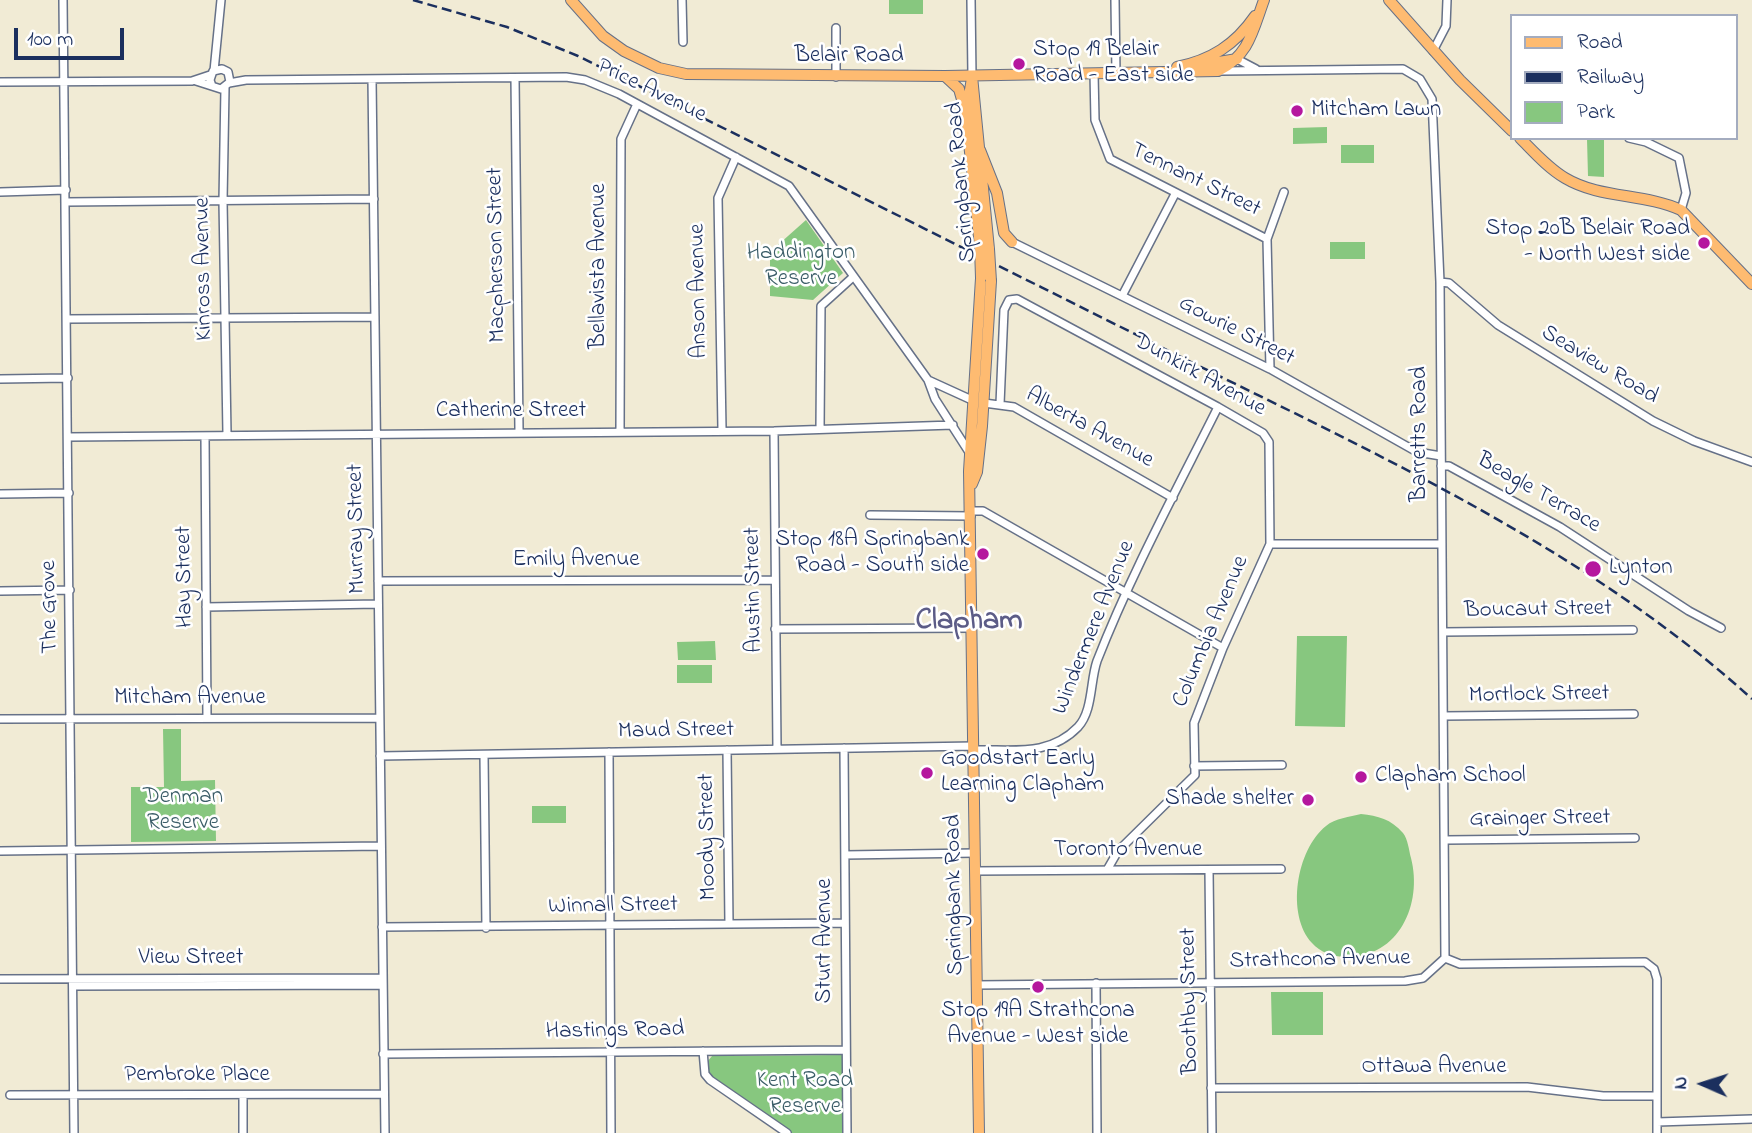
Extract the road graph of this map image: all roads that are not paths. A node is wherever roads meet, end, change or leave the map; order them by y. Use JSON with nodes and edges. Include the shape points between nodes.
{"nodes":[{"id":1,"x":63,"y":0,"type":"edge"},
{"id":2,"x":221,"y":0,"type":"edge"},
{"id":3,"x":570,"y":0,"type":"edge"},
{"id":4,"x":682,"y":0,"type":"edge"},
{"id":5,"x":971,"y":0,"type":"edge"},
{"id":6,"x":1115,"y":0,"type":"edge"},
{"id":7,"x":1388,"y":0,"type":"edge"},
{"id":8,"x":1447,"y":0,"type":"edge"},
{"id":9,"x":1263,"y":3,"type":"edge"},
{"id":10,"x":836,"y":28,"type":"dead end"},
{"id":11,"x":683,"y":42,"type":"dead end"},
{"id":12,"x":1433,"y":51,"type":"junction"},
{"id":13,"x":218,"y":54,"type":"junction"},
{"id":14,"x":1237,"y":59,"type":"junction"},
{"id":15,"x":1187,"y":65,"type":"junction"},
{"id":16,"x":1257,"y":69,"type":"junction"},
{"id":17,"x":1218,"y":71,"type":"junction"},
{"id":18,"x":1153,"y":72,"type":"junction"},
{"id":19,"x":212,"y":73,"type":"junction"},
{"id":20,"x":1094,"y":73,"type":"junction"},
{"id":21,"x":1116,"y":73,"type":"junction"},
{"id":22,"x":945,"y":76,"type":"junction"},
{"id":23,"x":972,"y":76,"type":"junction"},
{"id":24,"x":835,"y":77,"type":"junction"},
{"id":25,"x":515,"y":78,"type":"junction"},
{"id":26,"x":372,"y":79,"type":"junction"},
{"id":27,"x":192,"y":80,"type":"junction"},
{"id":28,"x":64,"y":81,"type":"junction"},
{"id":29,"x":0,"y":82,"type":"edge"},
{"id":30,"x":223,"y":82,"type":"junction"},
{"id":31,"x":637,"y":104,"type":"junction"},
{"id":32,"x":966,"y":114,"type":"junction"},
{"id":33,"x":1510,"y":129,"type":"edge"},
{"id":34,"x":1522,"y":140,"type":"edge"},
{"id":35,"x":1646,"y":140,"type":"edge"},
{"id":36,"x":978,"y":146,"type":"junction"},
{"id":37,"x":736,"y":157,"type":"junction"},
{"id":38,"x":65,"y":190,"type":"junction"},
{"id":39,"x":0,"y":192,"type":"edge"},
{"id":40,"x":1284,"y":192,"type":"dead end"},
{"id":41,"x":1175,"y":194,"type":"junction"},
{"id":42,"x":374,"y":199,"type":"junction"},
{"id":43,"x":223,"y":201,"type":"junction"},
{"id":44,"x":66,"y":202,"type":"junction"},
{"id":45,"x":1681,"y":210,"type":"junction"},
{"id":46,"x":1000,"y":216,"type":"junction"},
{"id":47,"x":987,"y":228,"type":"junction"},
{"id":48,"x":1267,"y":239,"type":"junction"},
{"id":49,"x":1012,"y":242,"type":"joint"},
{"id":50,"x":984,"y":248,"type":"junction"},
{"id":51,"x":853,"y":277,"type":"junction"},
{"id":52,"x":1440,"y":282,"type":"junction"},
{"id":53,"x":1752,"y":284,"type":"edge"},
{"id":54,"x":1122,"y":296,"type":"junction"},
{"id":55,"x":375,"y":317,"type":"junction"},
{"id":56,"x":225,"y":318,"type":"junction"},
{"id":57,"x":67,"y":319,"type":"junction"},
{"id":58,"x":1270,"y":369,"type":"junction"},
{"id":59,"x":68,"y":378,"type":"junction"},
{"id":60,"x":0,"y":379,"type":"edge"},
{"id":61,"x":928,"y":380,"type":"junction"},
{"id":62,"x":979,"y":402,"type":"junction"},
{"id":63,"x":1000,"y":404,"type":"junction"},
{"id":64,"x":1218,"y":407,"type":"junction"},
{"id":65,"x":953,"y":425,"type":"junction"},
{"id":66,"x":722,"y":429,"type":"junction"},
{"id":67,"x":820,"y":429,"type":"junction"},
{"id":68,"x":519,"y":430,"type":"junction"},
{"id":69,"x":774,"y":431,"type":"junction"},
{"id":70,"x":376,"y":432,"type":"junction"},
{"id":71,"x":620,"y":432,"type":"junction"},
{"id":72,"x":227,"y":434,"type":"junction"},
{"id":73,"x":205,"y":436,"type":"junction"},
{"id":74,"x":68,"y":437,"type":"junction"},
{"id":75,"x":970,"y":452,"type":"junction"},
{"id":76,"x":1441,"y":456,"type":"junction"},
{"id":77,"x":1752,"y":462,"type":"edge"},
{"id":78,"x":1441,"y":466,"type":"junction"},
{"id":79,"x":971,"y":488,"type":"junction"},
{"id":80,"x":69,"y":493,"type":"junction"},
{"id":81,"x":0,"y":494,"type":"edge"},
{"id":82,"x":1173,"y":498,"type":"junction"},
{"id":83,"x":971,"y":514,"type":"junction"},
{"id":84,"x":870,"y":515,"type":"dead end"},
{"id":85,"x":1270,"y":544,"type":"junction"},
{"id":86,"x":1442,"y":544,"type":"junction"},
{"id":87,"x":774,"y":580,"type":"junction"},
{"id":88,"x":378,"y":581,"type":"junction"},
{"id":89,"x":71,"y":590,"type":"junction"},
{"id":90,"x":0,"y":591,"type":"edge"},
{"id":91,"x":1125,"y":592,"type":"junction"},
{"id":92,"x":378,"y":604,"type":"junction"},
{"id":93,"x":206,"y":607,"type":"junction"},
{"id":94,"x":972,"y":628,"type":"junction"},
{"id":95,"x":1721,"y":628,"type":"dead end"},
{"id":96,"x":775,"y":629,"type":"junction"},
{"id":97,"x":1633,"y":630,"type":"dead end"},
{"id":98,"x":1443,"y":632,"type":"junction"},
{"id":99,"x":1223,"y":648,"type":"junction"},
{"id":100,"x":1634,"y":714,"type":"dead end"},
{"id":101,"x":1444,"y":716,"type":"junction"},
{"id":102,"x":72,"y":718,"type":"junction"},
{"id":103,"x":207,"y":718,"type":"junction"},
{"id":104,"x":379,"y":718,"type":"junction"},
{"id":105,"x":0,"y":719,"type":"edge"},
{"id":106,"x":844,"y":748,"type":"junction"},
{"id":107,"x":974,"y":748,"type":"junction"},
{"id":108,"x":777,"y":749,"type":"junction"},
{"id":109,"x":727,"y":750,"type":"junction"},
{"id":110,"x":609,"y":752,"type":"junction"},
{"id":111,"x":484,"y":755,"type":"junction"},
{"id":112,"x":380,"y":756,"type":"junction"},
{"id":113,"x":1282,"y":765,"type":"dead end"},
{"id":114,"x":1194,"y":766,"type":"junction"},
{"id":115,"x":1635,"y":838,"type":"dead end"},
{"id":116,"x":1446,"y":840,"type":"junction"},
{"id":117,"x":381,"y":846,"type":"junction"},
{"id":118,"x":73,"y":850,"type":"junction"},
{"id":119,"x":0,"y":851,"type":"edge"},
{"id":120,"x":975,"y":853,"type":"junction"},
{"id":121,"x":845,"y":855,"type":"junction"},
{"id":122,"x":1281,"y":869,"type":"dead end"},
{"id":123,"x":1107,"y":870,"type":"junction"},
{"id":124,"x":1209,"y":870,"type":"junction"},
{"id":125,"x":975,"y":871,"type":"junction"},
{"id":126,"x":845,"y":923,"type":"junction"},
{"id":127,"x":729,"y":924,"type":"junction"},
{"id":128,"x":610,"y":926,"type":"junction"},
{"id":129,"x":382,"y":927,"type":"junction"},
{"id":130,"x":486,"y":928,"type":"junction"},
{"id":131,"x":1446,"y":958,"type":"junction"},
{"id":132,"x":0,"y":979,"type":"edge"},
{"id":133,"x":382,"y":981,"type":"junction"},
{"id":134,"x":1210,"y":982,"type":"junction"},
{"id":135,"x":73,"y":983,"type":"junction"},
{"id":136,"x":1096,"y":984,"type":"junction"},
{"id":137,"x":976,"y":985,"type":"junction"},
{"id":138,"x":846,"y":1050,"type":"junction"},
{"id":139,"x":610,"y":1051,"type":"junction"},
{"id":140,"x":703,"y":1051,"type":"junction"},
{"id":141,"x":383,"y":1054,"type":"junction"},
{"id":142,"x":1211,"y":1088,"type":"junction"},
{"id":143,"x":383,"y":1094,"type":"junction"},
{"id":144,"x":243,"y":1095,"type":"junction"},
{"id":145,"x":10,"y":1096,"type":"dead end"},
{"id":146,"x":73,"y":1096,"type":"junction"},
{"id":147,"x":1657,"y":1096,"type":"junction"},
{"id":148,"x":1752,"y":1119,"type":"edge"},
{"id":149,"x":1657,"y":1122,"type":"junction"},
{"id":150,"x":74,"y":1133,"type":"edge"},
{"id":151,"x":243,"y":1133,"type":"edge"},
{"id":152,"x":385,"y":1133,"type":"edge"},
{"id":153,"x":611,"y":1133,"type":"edge"},
{"id":154,"x":787,"y":1133,"type":"edge"},
{"id":155,"x":847,"y":1133,"type":"edge"},
{"id":156,"x":979,"y":1133,"type":"edge"},
{"id":157,"x":1097,"y":1133,"type":"edge"},
{"id":158,"x":1212,"y":1133,"type":"edge"},
{"id":159,"x":1657,"y":1133,"type":"edge"}],
"edges":[{"from":1,"to":28,"type":"street","name":"The Grove"},
{"from":2,"to":13,"type":"street"},
{"from":3,"to":24,"type":"main road","name":"Belair Road","via":[[603,36],[624,51],[671,72]]},
{"from":4,"to":11,"type":"street"},
{"from":5,"to":23,"type":"street"},
{"from":6,"to":21,"type":"street"},
{"from":7,"to":12,"type":"main road"},
{"from":8,"to":12,"type":"street","via":[[1446,26]]},
{"from":9,"to":14,"type":"main road","name":"Belair Road","via":[[1253,33]]},
{"from":9,"to":15,"type":"main road","name":"Belair Road","via":[[1227,47]]},
{"from":10,"to":24,"type":"street"},
{"from":12,"to":33,"type":"main road"},
{"from":13,"to":19,"type":"street"},
{"from":13,"to":30,"type":"street"},
{"from":14,"to":15,"type":"main road"},
{"from":14,"to":16,"type":"street","name":"Barretts Road"},
{"from":14,"to":17,"type":"main road","name":"Belair Road"},
{"from":15,"to":18,"type":"main road","name":"Belair Road"},
{"from":16,"to":17,"type":"street","name":"Barretts Road"},
{"from":16,"to":52,"type":"street","name":"Barretts Road","via":[[1403,69],[1420,79],[1434,112]]},
{"from":17,"to":18,"type":"main road","name":"Belair Road"},
{"from":18,"to":21,"type":"main road","name":"Belair Road"},
{"from":19,"to":27,"type":"street","name":"Price Avenue"},
{"from":19,"to":30,"type":"street"},
{"from":19,"to":30,"type":"street","name":"Price Avenue"},
{"from":20,"to":21,"type":"main road","name":"Belair Road"},
{"from":20,"to":23,"type":"main road","name":"Belair Road"},
{"from":20,"to":41,"type":"street","name":"Tennant Street","via":[[1095,120],[1110,159]]},
{"from":22,"to":23,"type":"main road","name":"Belair Road"},
{"from":22,"to":24,"type":"main road","name":"Belair Road"},
{"from":22,"to":32,"type":"main road","via":[[959,89]]},
{"from":23,"to":32,"type":"main road","name":"Springbank Road"},
{"from":23,"to":36,"type":"main road","name":"Springbank Road"},
{"from":25,"to":26,"type":"street","name":"Price Avenue"},
{"from":25,"to":31,"type":"street","name":"Price Avenue","via":[[585,80]]},
{"from":25,"to":68,"type":"street","name":"Macpherson Street"},
{"from":26,"to":30,"type":"street","name":"Price Avenue"},
{"from":26,"to":42,"type":"street","name":"Murray Street"},
{"from":27,"to":28,"type":"street","name":"Price Avenue"},
{"from":27,"to":30,"type":"street","name":"Price Avenue"},
{"from":28,"to":29,"type":"street","name":"Price Avenue"},
{"from":28,"to":38,"type":"street","name":"The Grove"},
{"from":30,"to":43,"type":"street","name":"Kinross Avenue"},
{"from":31,"to":37,"type":"street","name":"Price Avenue"},
{"from":31,"to":71,"type":"street","name":"Bellavista Avenue","via":[[621,139]]},
{"from":32,"to":50,"type":"main road","name":"Springbank Road"},
{"from":34,"to":45,"type":"main road","via":[[1566,178],[1592,190],[1666,203]]},
{"from":35,"to":45,"type":"street","via":[[1679,158],[1686,193]]},
{"from":36,"to":46,"type":"main road","via":[[998,193]]},
{"from":36,"to":47,"type":"main road","name":"Springbank Road"},
{"from":37,"to":51,"type":"street","name":"Price Avenue","via":[[789,186]]},
{"from":37,"to":66,"type":"street","name":"Anson Avenue","via":[[718,198]]},
{"from":38,"to":39,"type":"street"},
{"from":38,"to":44,"type":"street","name":"The Grove"},
{"from":40,"to":48,"type":"street","name":"Tennant Street"},
{"from":41,"to":48,"type":"street","name":"Tennant Street"},
{"from":41,"to":54,"type":"street"},
{"from":42,"to":43,"type":"street"},
{"from":42,"to":55,"type":"street","name":"Murray Street"},
{"from":43,"to":44,"type":"street"},
{"from":43,"to":56,"type":"street","name":"Kinross Avenue"},
{"from":44,"to":57,"type":"street","name":"The Grove"},
{"from":45,"to":53,"type":"main road"},
{"from":46,"to":47,"type":"main road"},
{"from":46,"to":49,"type":"main road"},
{"from":47,"to":50,"type":"main road","name":"Springbank Road"},
{"from":48,"to":58,"type":"street","name":"Tennant Street"},
{"from":49,"to":54,"type":"street","name":"Gowrie Street"},
{"from":50,"to":62,"type":"main road","name":"Springbank Road","bridge":true},
{"from":51,"to":61,"type":"street","name":"Price Avenue"},
{"from":51,"to":67,"type":"street","via":[[821,306]]},
{"from":52,"to":76,"type":"street","name":"Barretts Road"},
{"from":52,"to":77,"type":"street","name":"Seaview Road","via":[[1449,283],[1527,345],[1653,421]]},
{"from":54,"to":58,"type":"street","name":"Gowrie Street"},
{"from":55,"to":56,"type":"street"},
{"from":55,"to":70,"type":"street","name":"Murray Street"},
{"from":56,"to":57,"type":"street"},
{"from":56,"to":72,"type":"street","name":"Kinross Avenue"},
{"from":57,"to":59,"type":"street","name":"The Grove"},
{"from":58,"to":76,"type":"street","name":"Gowrie Street","via":[[1417,452]]},
{"from":59,"to":60,"type":"street"},
{"from":59,"to":74,"type":"street","name":"The Grove"},
{"from":61,"to":62,"type":"street","name":"Price Avenue"},
{"from":61,"to":65,"type":"street","name":"Price Avenue"},
{"from":62,"to":63,"type":"street","name":"Alberta Avenue"},
{"from":62,"to":75,"type":"main road","name":"Springbank Road"},
{"from":62,"to":79,"type":"main road","name":"Springbank Road","via":[[977,472]]},
{"from":63,"to":64,"type":"street","name":"Dunkirk Avenue","via":[[1004,310],[1009,300],[1017,299]]},
{"from":63,"to":82,"type":"street","name":"Alberta Avenue","via":[[1014,407]]},
{"from":64,"to":82,"type":"street","name":"Windermere Avenue"},
{"from":64,"to":85,"type":"street","name":"Dunkirk Avenue","via":[[1263,433],[1269,442]]},
{"from":65,"to":67,"type":"street","name":"Catherine Street"},
{"from":65,"to":75,"type":"street","name":"Price Avenue"},
{"from":66,"to":69,"type":"street","name":"Catherine Street"},
{"from":66,"to":71,"type":"street","name":"Catherine Street"},
{"from":67,"to":69,"type":"street","name":"Catherine Street"},
{"from":68,"to":70,"type":"street","name":"Catherine Street"},
{"from":68,"to":71,"type":"street","name":"Catherine Street"},
{"from":69,"to":87,"type":"street","name":"Austin Street"},
{"from":70,"to":72,"type":"street","name":"Catherine Street"},
{"from":70,"to":88,"type":"street","name":"Murray Street"},
{"from":72,"to":73,"type":"street","name":"Catherine Street"},
{"from":73,"to":74,"type":"street","name":"Catherine Street"},
{"from":73,"to":93,"type":"street","name":"Hay Street"},
{"from":74,"to":80,"type":"street","name":"The Grove"},
{"from":75,"to":79,"type":"main road","name":"Springbank Road"},
{"from":76,"to":78,"type":"street","name":"Barretts Road"},
{"from":78,"to":86,"type":"street","name":"Barretts Road"},
{"from":78,"to":95,"type":"street","name":"Beagle Terrace","via":[[1449,466],[1560,527]]},
{"from":79,"to":83,"type":"main road","name":"Springbank Road"},
{"from":80,"to":81,"type":"street"},
{"from":80,"to":89,"type":"street","name":"The Grove"},
{"from":82,"to":91,"type":"street","name":"Windermere Avenue"},
{"from":83,"to":84,"type":"street"},
{"from":83,"to":91,"type":"street","via":[[983,511]]},
{"from":83,"to":94,"type":"main road","name":"Springbank Road"},
{"from":85,"to":86,"type":"street"},
{"from":85,"to":99,"type":"street","name":"Columbia Avenue"},
{"from":86,"to":98,"type":"street","name":"Barretts Road"},
{"from":87,"to":88,"type":"street","name":"Emily Avenue"},
{"from":87,"to":96,"type":"street","name":"Austin Street"},
{"from":88,"to":92,"type":"street","name":"Murray Street"},
{"from":89,"to":90,"type":"street"},
{"from":89,"to":102,"type":"street","name":"The Grove"},
{"from":91,"to":99,"type":"street"},
{"from":91,"to":107,"type":"street","name":"Windermere Avenue","via":[[1093,674],[1088,707],[1079,726],[1048,748]]},
{"from":92,"to":93,"type":"street"},
{"from":92,"to":104,"type":"street","name":"Murray Street"},
{"from":93,"to":103,"type":"street","name":"Hay Street"},
{"from":94,"to":96,"type":"street"},
{"from":94,"to":107,"type":"main road","name":"Springbank Road"},
{"from":96,"to":108,"type":"street","name":"Austin Street"},
{"from":97,"to":98,"type":"street","name":"Boucaut Street"},
{"from":98,"to":101,"type":"street","name":"Barretts Road"},
{"from":99,"to":114,"type":"street","name":"Columbia Avenue","via":[[1194,723]]},
{"from":100,"to":101,"type":"street","name":"Mortlock Street"},
{"from":101,"to":116,"type":"street","name":"Barretts Road"},
{"from":102,"to":103,"type":"street","name":"Mitcham Avenue"},
{"from":102,"to":105,"type":"street","name":"Mitcham Avenue"},
{"from":102,"to":118,"type":"street","name":"The Grove"},
{"from":103,"to":104,"type":"street","name":"Mitcham Avenue"},
{"from":104,"to":112,"type":"street","name":"Murray Street"},
{"from":106,"to":107,"type":"street","name":"Maud Street"},
{"from":106,"to":108,"type":"street","name":"Maud Street"},
{"from":106,"to":121,"type":"street","name":"Sturt Avenue"},
{"from":107,"to":120,"type":"main road","name":"Springbank Road"},
{"from":108,"to":109,"type":"street","name":"Maud Street"},
{"from":109,"to":110,"type":"street","name":"Maud Street"},
{"from":109,"to":127,"type":"street","name":"Moody Street"},
{"from":110,"to":111,"type":"street","name":"Maud Street"},
{"from":110,"to":128,"type":"street"},
{"from":111,"to":112,"type":"street","name":"Maud Street"},
{"from":111,"to":130,"type":"street"},
{"from":112,"to":117,"type":"street","name":"Murray Street"},
{"from":113,"to":114,"type":"street"},
{"from":114,"to":123,"type":"street","via":[[1195,775],[1118,851]]},
{"from":115,"to":116,"type":"street","name":"Grainger Street"},
{"from":116,"to":131,"type":"street","name":"Barretts Road"},
{"from":117,"to":118,"type":"street"},
{"from":117,"to":129,"type":"street","name":"Murray Street"},
{"from":118,"to":119,"type":"street"},
{"from":118,"to":135,"type":"street","name":"The Grove"},
{"from":120,"to":121,"type":"street"},
{"from":120,"to":125,"type":"main road","name":"Springbank Road"},
{"from":121,"to":126,"type":"street","name":"Sturt Avenue"},
{"from":122,"to":124,"type":"street","name":"Toronto Avenue"},
{"from":123,"to":124,"type":"street","name":"Toronto Avenue"},
{"from":123,"to":125,"type":"street","name":"Toronto Avenue"},
{"from":124,"to":134,"type":"street","name":"Boothby Street"},
{"from":125,"to":137,"type":"main road","name":"Springbank Road"},
{"from":126,"to":127,"type":"street","name":"Winnall Street"},
{"from":126,"to":138,"type":"street","name":"Sturt Avenue"},
{"from":127,"to":128,"type":"street","name":"Winnall Street"},
{"from":128,"to":130,"type":"street","name":"Winnall Street"},
{"from":128,"to":139,"type":"street"},
{"from":129,"to":130,"type":"street","name":"Winnall Street"},
{"from":129,"to":133,"type":"street","name":"Murray Street"},
{"from":131,"to":134,"type":"street","name":"Strathcona Avenue","via":[[1423,978],[1405,981]]},
{"from":131,"to":147,"type":"street","via":[[1460,964],[1645,962],[1657,979]]},
{"from":132,"to":135,"type":"street","name":"View Street"},
{"from":133,"to":135,"type":"street","name":"View Street"},
{"from":133,"to":141,"type":"street","name":"Murray Street"},
{"from":134,"to":136,"type":"street","name":"Strathcona Avenue"},
{"from":134,"to":142,"type":"street","name":"Boothby Street"},
{"from":135,"to":146,"type":"street","name":"The Grove"},
{"from":136,"to":137,"type":"street","name":"Strathcona Avenue"},
{"from":136,"to":157,"type":"street"},
{"from":137,"to":156,"type":"main road","name":"Springbank Road"},
{"from":138,"to":140,"type":"street","name":"Hastings Road"},
{"from":138,"to":155,"type":"street","name":"Sturt Avenue"},
{"from":139,"to":140,"type":"street","name":"Hastings Road"},
{"from":139,"to":141,"type":"street","name":"Hastings Road"},
{"from":139,"to":153,"type":"street"},
{"from":140,"to":154,"type":"street","via":[[710,1080]]},
{"from":141,"to":143,"type":"street","name":"Murray Street"},
{"from":142,"to":147,"type":"street","name":"Ottawa Avenue","via":[[1527,1087],[1604,1096]]},
{"from":142,"to":158,"type":"street","name":"Boothby Street"},
{"from":143,"to":144,"type":"street","name":"Pembroke Place"},
{"from":143,"to":152,"type":"street","name":"Murray Street"},
{"from":144,"to":146,"type":"street","name":"Pembroke Place"},
{"from":144,"to":151,"type":"street"},
{"from":145,"to":146,"type":"street","name":"Pembroke Place"},
{"from":146,"to":150,"type":"street","name":"The Grove"},
{"from":147,"to":149,"type":"street"},
{"from":148,"to":149,"type":"street"},
{"from":149,"to":159,"type":"street"}]}
